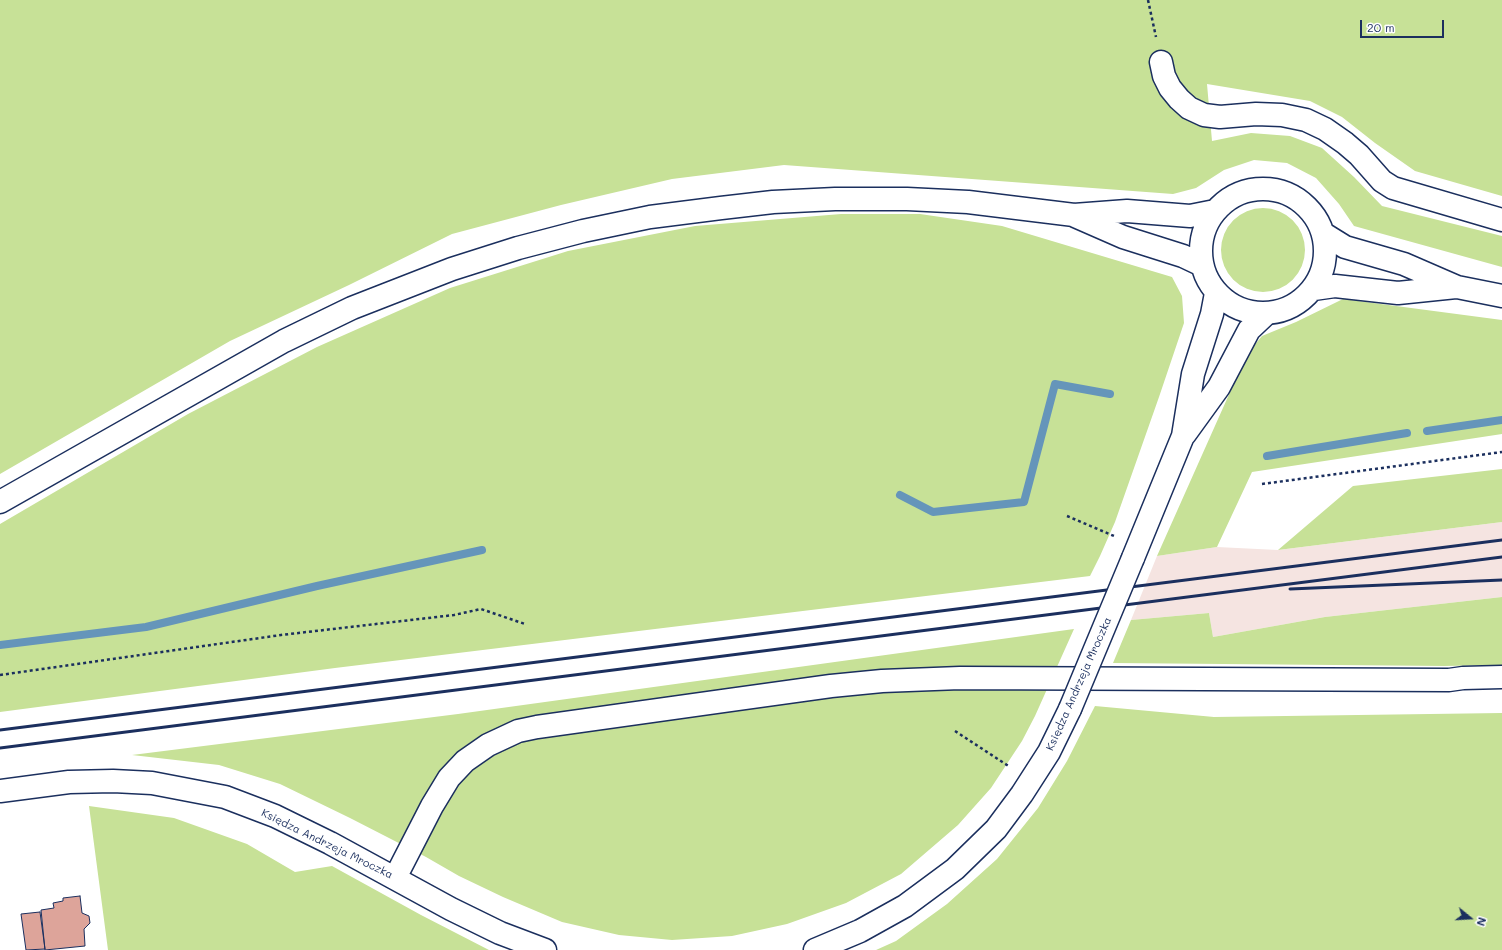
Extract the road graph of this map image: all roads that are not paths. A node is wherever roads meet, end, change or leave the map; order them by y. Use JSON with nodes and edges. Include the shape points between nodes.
{"nodes":[{"id":1,"x":1161,"y":62,"type":"road end"},
{"id":2,"x":1214,"y":211,"type":"junction"},
{"id":3,"x":1074,"y":215,"type":"junction"},
{"id":4,"x":1502,"y":220,"type":"edge"},
{"id":5,"x":1324,"y":234,"type":"junction"},
{"id":6,"x":1202,"y":266,"type":"junction"},
{"id":7,"x":1456,"y":287,"type":"junction"},
{"id":8,"x":1314,"y":289,"type":"junction"},
{"id":9,"x":1216,"y":292,"type":"junction"},
{"id":10,"x":1502,"y":296,"type":"edge"},
{"id":11,"x":1266,"y":314,"type":"junction"},
{"id":12,"x":1183,"y":436,"type":"junction"},
{"id":13,"x":0,"y":502,"type":"edge"},
{"id":14,"x":1502,"y":677,"type":"edge"},
{"id":15,"x":0,"y":791,"type":"edge"},
{"id":16,"x":395,"y":878,"type":"junction"},
{"id":17,"x":545,"y":950,"type":"edge"},
{"id":18,"x":815,"y":950,"type":"edge"}],
"edges":[{"from":1,"to":4,"type":"street","via":[[1170,88],[1189,108],[1204,115],[1282,115],[1306,120],[1345,143],[1392,188]]},
{"from":2,"to":3,"type":"street","via":[[1190,216],[1127,211]]},
{"from":2,"to":5,"type":"street","via":[[1232,196],[1254,188],[1276,189],[1298,198],[1314,213]]},
{"from":2,"to":6,"type":"street","via":[[1203,234]]},
{"from":3,"to":6,"type":"street","via":[[1123,237],[1183,256]]},
{"from":3,"to":13,"type":"street","via":[[968,202],[907,199],[772,202],[650,217],[518,248],[452,269],[352,308],[207,384]]},
{"from":5,"to":7,"type":"street","via":[[1345,246],[1404,264]]},
{"from":5,"to":8,"type":"street","via":[[1326,253],[1323,272]]},
{"from":6,"to":9,"type":"street"},
{"from":7,"to":8,"type":"street","via":[[1398,293],[1335,286]]},
{"from":7,"to":10,"type":"street"},
{"from":8,"to":11,"type":"street","via":[[1301,302],[1284,310]]},
{"from":9,"to":11,"type":"street","via":[[1231,304],[1248,312]]},
{"from":9,"to":12,"type":"street","name":"Księdza Andrzeja Mroczka","via":[[1212,314],[1193,374]]},
{"from":11,"to":12,"type":"street","name":"Księdza Andrzeja Mroczka","via":[[1249,330],[1219,387]]},
{"from":12,"to":18,"type":"street","name":"Księdza Andrzeja Mroczka","bridge":true,"via":[[1070,709],[1049,752],[1022,794],[996,828],[955,869],[905,906],[860,932]]},
{"from":14,"to":16,"type":"street","via":[[1449,680],[960,678],[882,681],[537,727],[518,731],[488,744],[465,761],[449,778]]},
{"from":15,"to":16,"type":"street","name":"Księdza Andrzeja Mroczka","via":[[69,782],[114,781],[152,783],[225,797],[274,816]]},
{"from":16,"to":17,"type":"street","name":"Księdza Andrzeja Mroczka","via":[[500,933]]}]}
